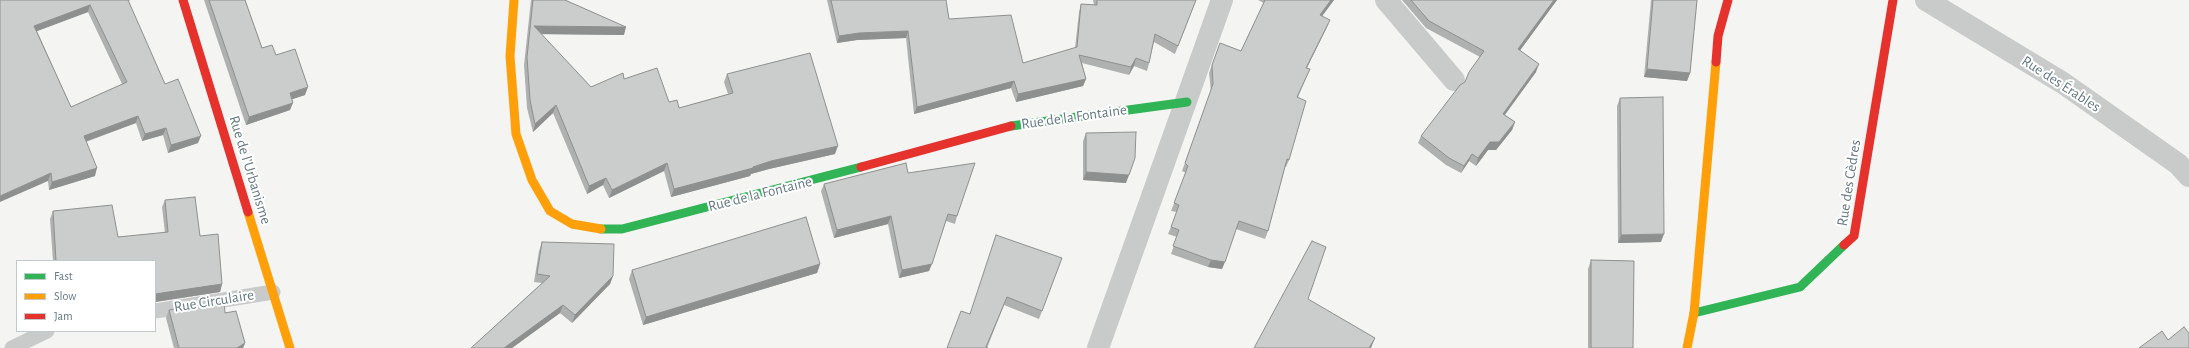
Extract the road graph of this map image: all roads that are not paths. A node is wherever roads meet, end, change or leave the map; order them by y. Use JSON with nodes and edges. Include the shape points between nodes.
{"nodes":[{"id":1,"x":183,"y":0,"type":"edge"},
{"id":2,"x":514,"y":0,"type":"edge"},
{"id":3,"x":1222,"y":0,"type":"edge"},
{"id":4,"x":1386,"y":0,"type":"edge"},
{"id":5,"x":1728,"y":0,"type":"edge"},
{"id":6,"x":1893,"y":0,"type":"edge"},
{"id":7,"x":1926,"y":0,"type":"edge"},
{"id":8,"x":1454,"y":80,"type":"dead end"},
{"id":9,"x":1187,"y":102,"type":"junction"},
{"id":10,"x":2189,"y":176,"type":"edge"},
{"id":11,"x":273,"y":292,"type":"junction"},
{"id":12,"x":156,"y":311,"type":"edge"},
{"id":13,"x":1694,"y":313,"type":"junction"},
{"id":14,"x":45,"y":332,"type":"edge"},
{"id":15,"x":12,"y":348,"type":"edge"},
{"id":16,"x":290,"y":348,"type":"edge"},
{"id":17,"x":1098,"y":348,"type":"edge"},
{"id":18,"x":1687,"y":348,"type":"edge"}],
"edges":[{"from":1,"to":11,"type":"street","name":"Rue de l'Urbanisme"},
{"from":2,"to":9,"type":"street","name":"Rue de la Fontaine","via":[[510,56],[516,134],[532,180],[550,211],[572,224],[593,229],[622,229],[801,184],[1009,126]]},
{"from":3,"to":9,"type":"street"},
{"from":4,"to":8,"type":"street"},
{"from":5,"to":13,"type":"street","via":[[1718,36]]},
{"from":6,"to":13,"type":"street","name":"Rue des Cèdres","via":[[1854,236],[1800,287]]},
{"from":7,"to":10,"type":"street","name":"Rue des Érables","via":[[2063,83],[2178,164]]},
{"from":9,"to":17,"type":"street"},
{"from":11,"to":12,"type":"lane","name":"Rue Circulaire"},
{"from":11,"to":16,"type":"street","name":"Rue de l'Urbanisme"},
{"from":13,"to":18,"type":"street"},
{"from":14,"to":15,"type":"lane"}]}
